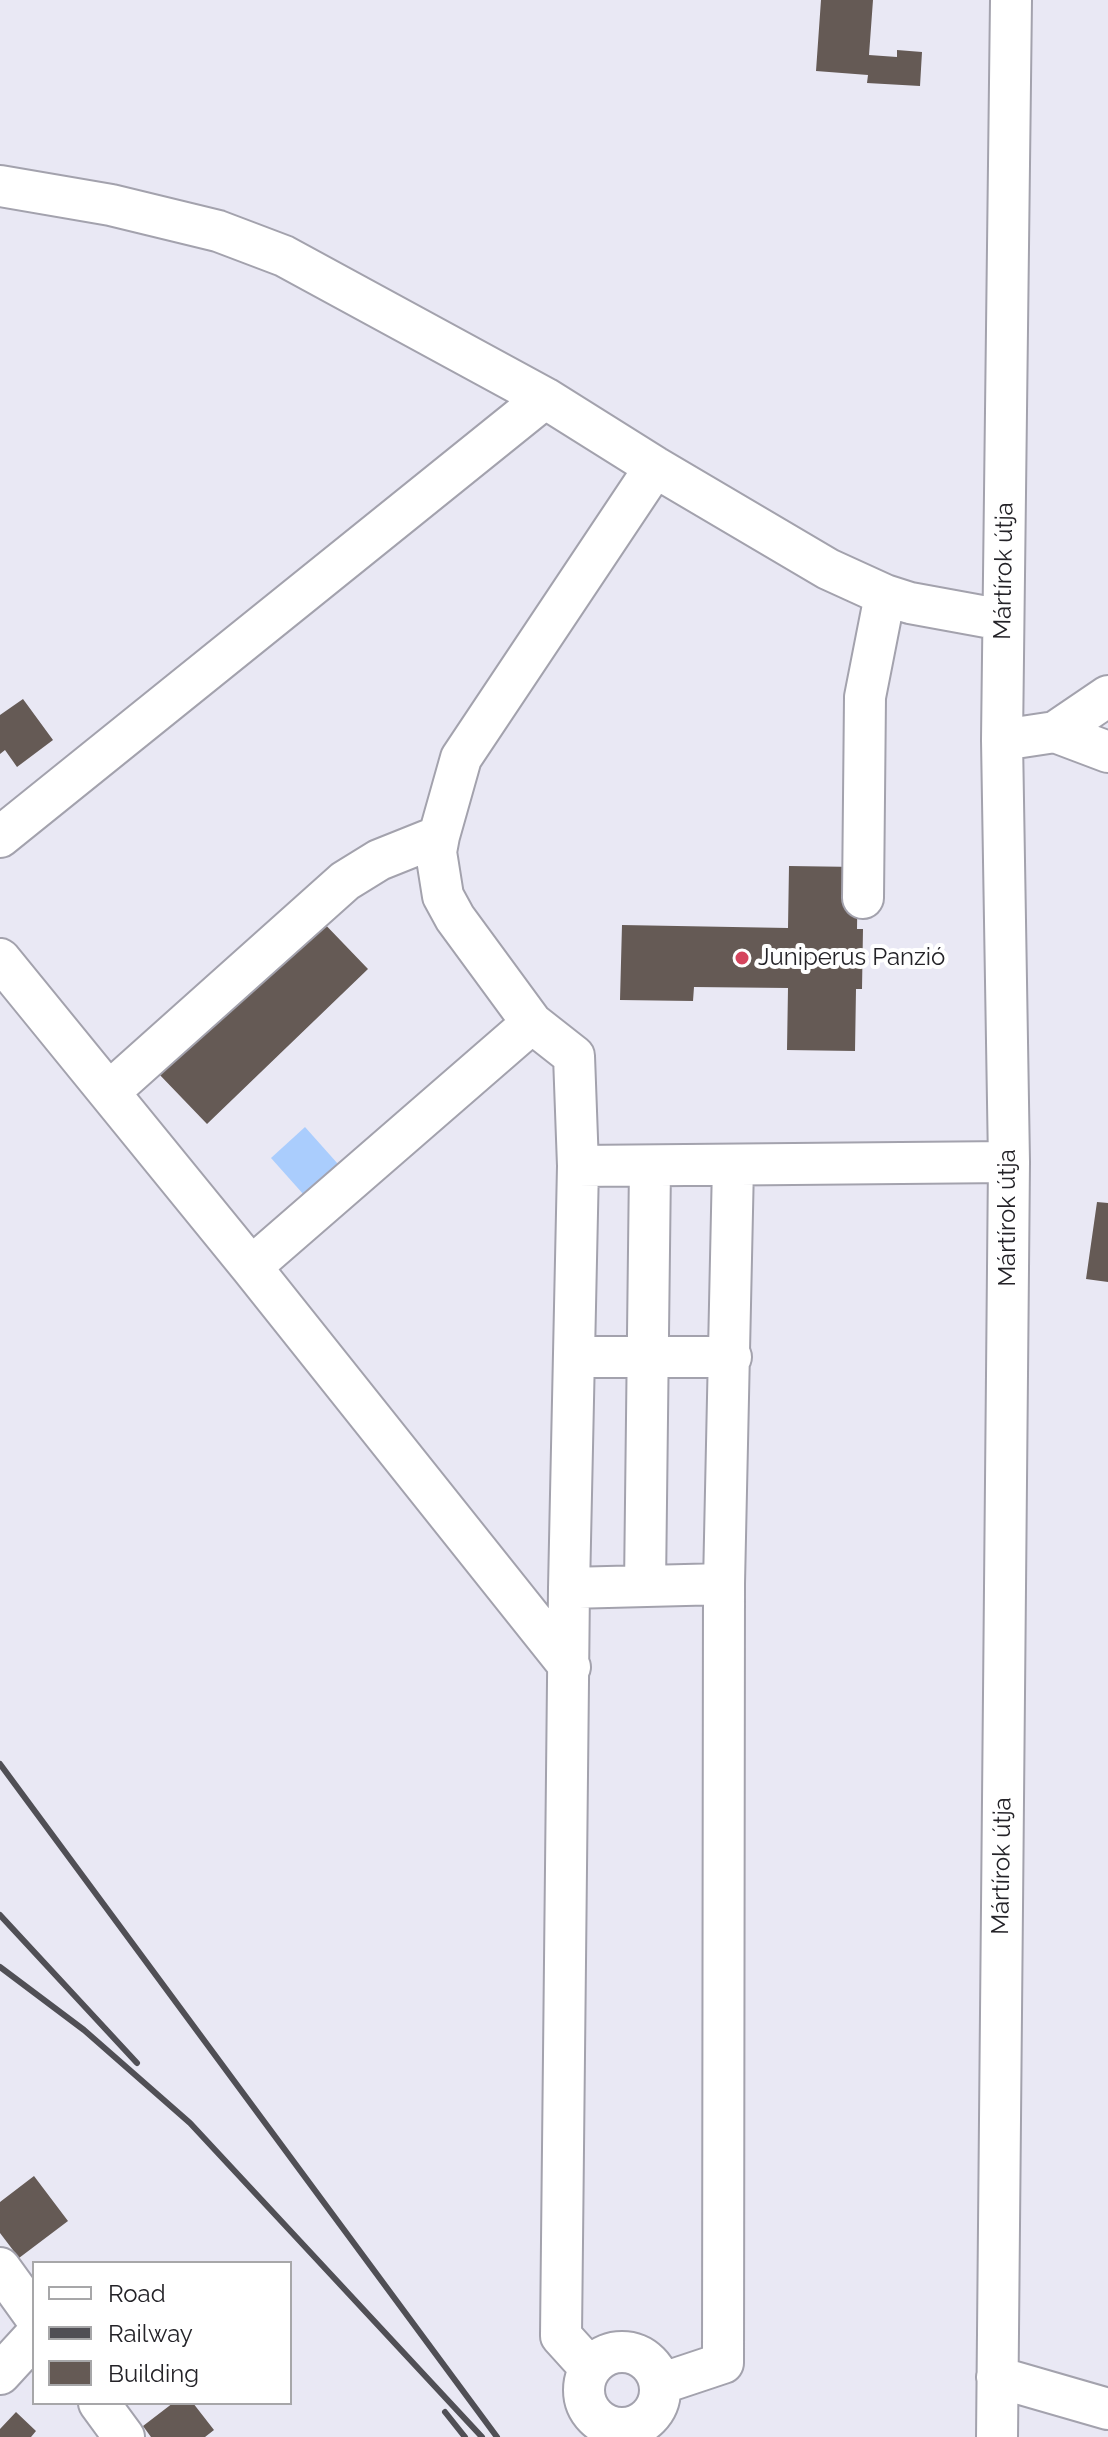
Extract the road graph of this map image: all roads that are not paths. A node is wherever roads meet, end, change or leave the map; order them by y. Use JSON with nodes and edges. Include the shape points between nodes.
{"nodes":[{"id":1,"x":1011,"y":0,"type":"edge"},
{"id":2,"x":0,"y":186,"type":"edge"},
{"id":3,"x":545,"y":398,"type":"junction"},
{"id":4,"x":655,"y":467,"type":"junction"},
{"id":5,"x":885,"y":595,"type":"junction"},
{"id":6,"x":1003,"y":620,"type":"junction"},
{"id":7,"x":1108,"y":696,"type":"edge"},
{"id":8,"x":1055,"y":732,"type":"junction"},
{"id":9,"x":1002,"y":740,"type":"junction"},
{"id":10,"x":1108,"y":752,"type":"edge"},
{"id":11,"x":439,"y":836,"type":"junction"},
{"id":12,"x":0,"y":837,"type":"edge"},
{"id":13,"x":863,"y":898,"type":"dead end"},
{"id":14,"x":0,"y":959,"type":"edge"},
{"id":15,"x":532,"y":1023,"type":"junction"},
{"id":16,"x":109,"y":1092,"type":"junction"},
{"id":17,"x":1009,"y":1162,"type":"junction"},
{"id":18,"x":733,"y":1165,"type":"junction"},
{"id":19,"x":578,"y":1166,"type":"junction"},
{"id":20,"x":650,"y":1166,"type":"junction"},
{"id":21,"x":251,"y":1267,"type":"junction"},
{"id":22,"x":575,"y":1357,"type":"junction"},
{"id":23,"x":650,"y":1357,"type":"junction"},
{"id":24,"x":731,"y":1357,"type":"junction"},
{"id":25,"x":724,"y":1584,"type":"junction"},
{"id":26,"x":645,"y":1586,"type":"junction"},
{"id":27,"x":569,"y":1588,"type":"junction"},
{"id":28,"x":570,"y":1667,"type":"junction"},
{"id":29,"x":0,"y":2268,"type":"edge"},
{"id":30,"x":32,"y":2312,"type":"edge"},
{"id":31,"x":32,"y":2339,"type":"edge"},
{"id":32,"x":590,"y":2368,"type":"junction"},
{"id":33,"x":0,"y":2374,"type":"edge"},
{"id":34,"x":997,"y":2377,"type":"junction"},
{"id":35,"x":660,"y":2384,"type":"junction"},
{"id":36,"x":100,"y":2405,"type":"edge"},
{"id":37,"x":1108,"y":2409,"type":"edge"},
{"id":38,"x":124,"y":2437,"type":"edge"},
{"id":39,"x":997,"y":2437,"type":"edge"}],
"edges":[{"from":1,"to":6,"type":"street","name":"Mártírok útja"},
{"from":2,"to":3,"type":"street","via":[[218,231],[284,256]]},
{"from":3,"to":4,"type":"street"},
{"from":3,"to":12,"type":"street"},
{"from":4,"to":5,"type":"street","via":[[828,569]]},
{"from":4,"to":11,"type":"street","via":[[461,758]]},
{"from":5,"to":6,"type":"street"},
{"from":5,"to":13,"type":"street","via":[[865,697]]},
{"from":6,"to":9,"type":"street","name":"Mártírok útja"},
{"from":7,"to":8,"type":"street"},
{"from":8,"to":9,"type":"street"},
{"from":8,"to":10,"type":"street"},
{"from":9,"to":17,"type":"street","name":"Mártírok útja"},
{"from":11,"to":15,"type":"street","via":[[436,852],[443,896]]},
{"from":11,"to":16,"type":"street","via":[[379,860],[345,881]]},
{"from":14,"to":16,"type":"street"},
{"from":15,"to":19,"type":"street","via":[[574,1056]]},
{"from":15,"to":21,"type":"street"},
{"from":16,"to":21,"type":"street"},
{"from":17,"to":18,"type":"street"},
{"from":17,"to":34,"type":"street","name":"Mártírok útja"},
{"from":18,"to":20,"type":"street"},
{"from":18,"to":24,"type":"street"},
{"from":19,"to":20,"type":"street"},
{"from":19,"to":22,"type":"street"},
{"from":20,"to":23,"type":"street"},
{"from":21,"to":28,"type":"street"},
{"from":22,"to":23,"type":"street"},
{"from":22,"to":27,"type":"street"},
{"from":23,"to":24,"type":"street"},
{"from":23,"to":26,"type":"street"},
{"from":24,"to":25,"type":"street"},
{"from":25,"to":26,"type":"street"},
{"from":25,"to":35,"type":"street","via":[[723,2363]]},
{"from":26,"to":27,"type":"street"},
{"from":27,"to":28,"type":"street"},
{"from":28,"to":32,"type":"street","via":[[561,2336]]},
{"from":29,"to":30,"type":"street"},
{"from":31,"to":33,"type":"street"},
{"from":32,"to":35,"type":"street","via":[[599,2358],[624,2351],[648,2361]]},
{"from":32,"to":35,"type":"street","via":[[583,2391],[586,2403],[600,2422],[611,2427],[646,2420],[659,2398]]},
{"from":34,"to":37,"type":"street"},
{"from":34,"to":39,"type":"street","name":"Mártírok útja"},
{"from":36,"to":38,"type":"street"}]}
